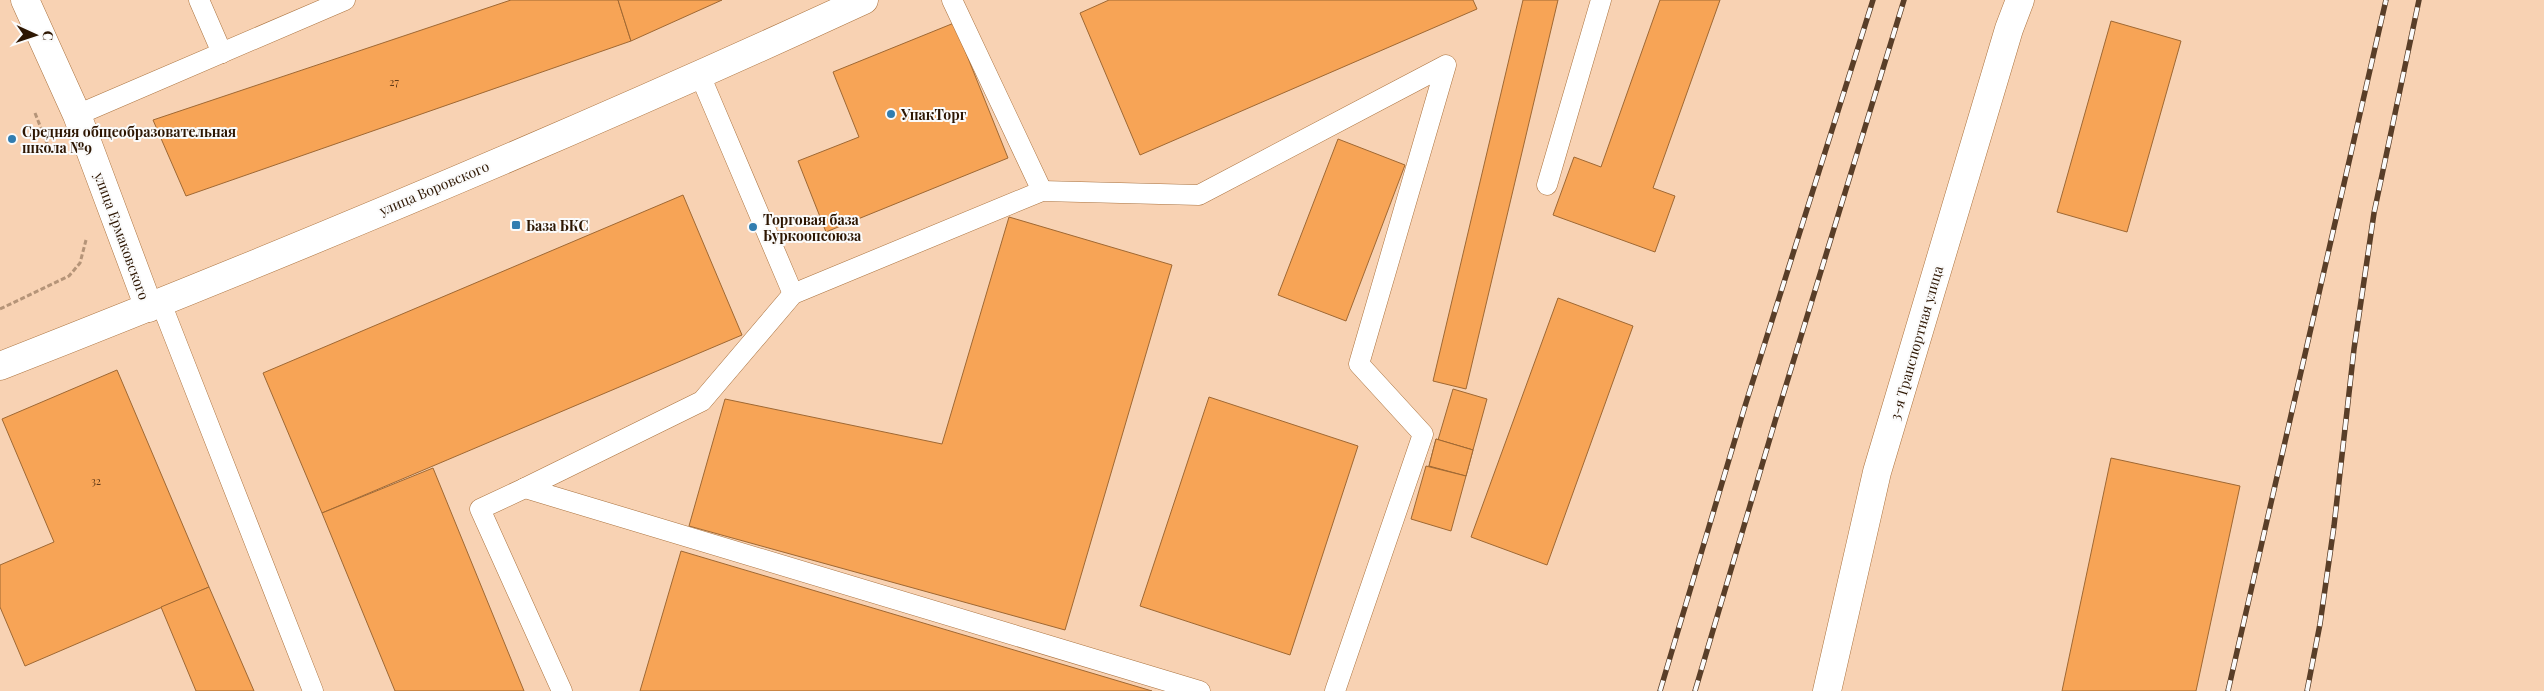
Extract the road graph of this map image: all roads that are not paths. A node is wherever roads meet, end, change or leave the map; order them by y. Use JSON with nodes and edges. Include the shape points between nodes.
{"nodes":[{"id":1,"x":25,"y":0,"type":"edge"},
{"id":2,"x":199,"y":0,"type":"edge"},
{"id":3,"x":346,"y":0,"type":"edge"},
{"id":4,"x":864,"y":0,"type":"edge"},
{"id":5,"x":952,"y":0,"type":"edge"},
{"id":6,"x":1602,"y":0,"type":"edge"},
{"id":7,"x":2020,"y":0,"type":"edge"},
{"id":8,"x":222,"y":53,"type":"junction"},
{"id":9,"x":700,"y":75,"type":"junction"},
{"id":10,"x":77,"y":115,"type":"junction"},
{"id":11,"x":1547,"y":185,"type":"dead end"},
{"id":12,"x":1042,"y":191,"type":"junction"},
{"id":13,"x":793,"y":294,"type":"junction"},
{"id":14,"x":155,"y":305,"type":"junction"},
{"id":15,"x":0,"y":366,"type":"edge"},
{"id":16,"x":525,"y":488,"type":"junction"},
{"id":17,"x":313,"y":691,"type":"edge"},
{"id":18,"x":562,"y":691,"type":"edge"},
{"id":19,"x":1200,"y":691,"type":"edge"},
{"id":20,"x":1335,"y":691,"type":"edge"},
{"id":21,"x":1827,"y":691,"type":"edge"}],
"edges":[{"from":1,"to":10,"type":"street","name":"улица Ермаковского"},
{"from":2,"to":8,"type":"lane"},
{"from":3,"to":8,"type":"lane"},
{"from":4,"to":9,"type":"street","name":"улица Воровского"},
{"from":5,"to":12,"type":"lane"},
{"from":6,"to":11,"type":"lane"},
{"from":7,"to":21,"type":"street","name":"3-я Транспортная улица","via":[[1878,472]]},
{"from":8,"to":10,"type":"lane"},
{"from":9,"to":13,"type":"lane"},
{"from":9,"to":14,"type":"street","name":"улица Воровского"},
{"from":10,"to":14,"type":"street","name":"улица Ермаковского"},
{"from":12,"to":13,"type":"lane"},
{"from":12,"to":20,"type":"lane","via":[[1199,194],[1446,65],[1359,364],[1423,434]]},
{"from":13,"to":16,"type":"lane","via":[[702,401]]},
{"from":14,"to":15,"type":"street","name":"улица Воровского"},
{"from":14,"to":17,"type":"lane"},
{"from":16,"to":18,"type":"lane","via":[[480,509]]},
{"from":16,"to":19,"type":"lane"}]}
